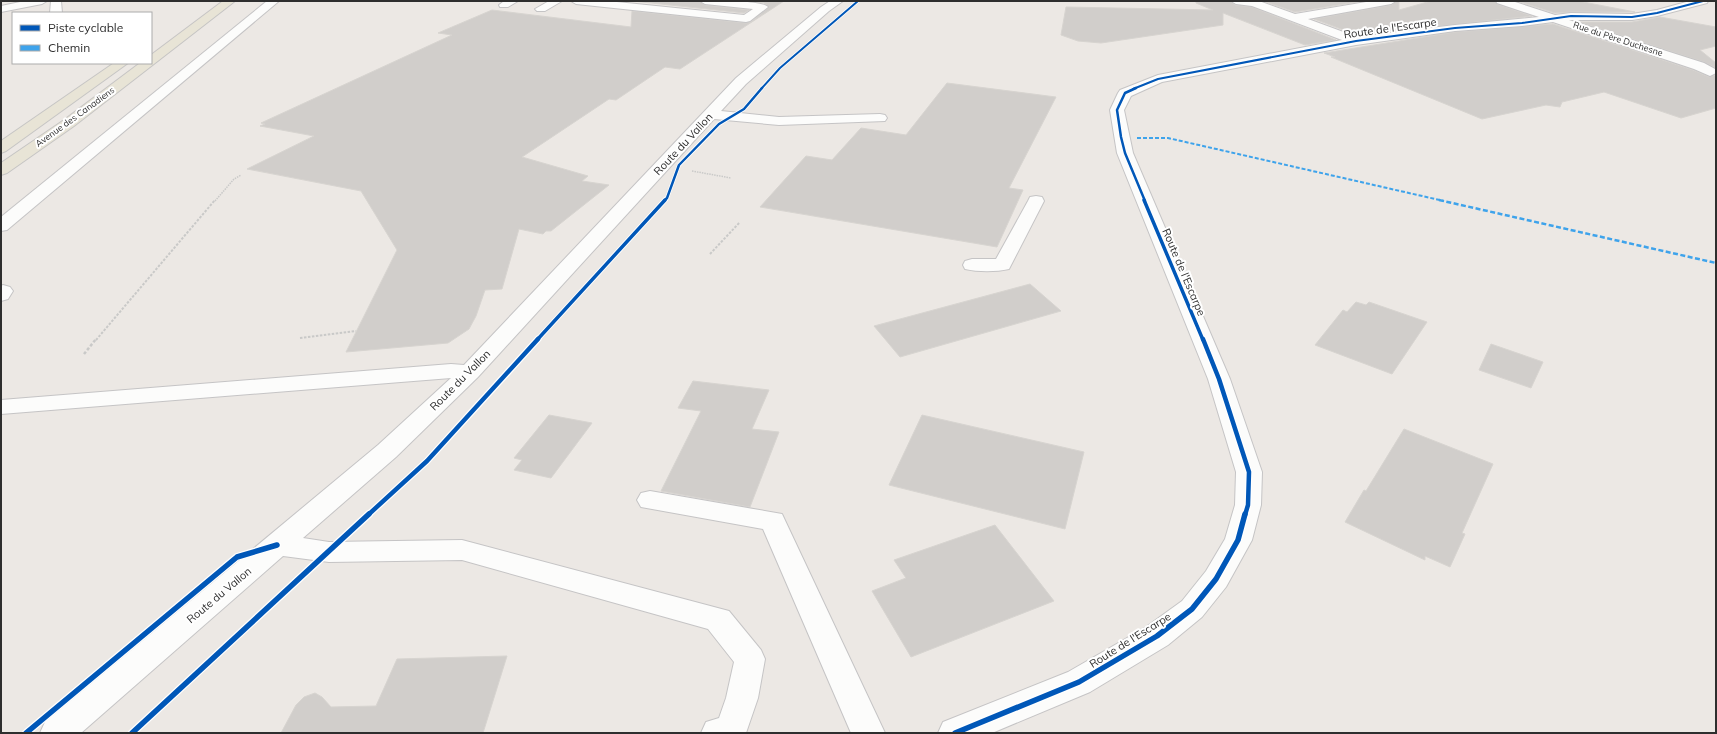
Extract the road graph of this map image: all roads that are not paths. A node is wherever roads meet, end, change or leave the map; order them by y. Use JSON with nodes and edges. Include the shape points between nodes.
{"nodes":[{"id":1,"x":42,"y":1,"type":"edge"},
{"id":2,"x":56,"y":1,"type":"edge"},
{"id":3,"x":230,"y":1,"type":"edge"},
{"id":4,"x":274,"y":1,"type":"edge"},
{"id":5,"x":557,"y":1,"type":"edge"},
{"id":6,"x":576,"y":1,"type":"edge"},
{"id":7,"x":705,"y":1,"type":"edge"},
{"id":8,"x":838,"y":1,"type":"edge"},
{"id":9,"x":1236,"y":1,"type":"edge"},
{"id":10,"x":1391,"y":1,"type":"edge"},
{"id":11,"x":1501,"y":1,"type":"edge"},
{"id":12,"x":1666,"y":1,"type":"edge"},
{"id":13,"x":1703,"y":1,"type":"edge"},
{"id":14,"x":1684,"y":6,"type":"junction"},
{"id":15,"x":1,"y":9,"type":"edge"},
{"id":16,"x":540,"y":9,"type":"dead end"},
{"id":17,"x":56,"y":12,"type":"edge"},
{"id":18,"x":1294,"y":18,"type":"junction"},
{"id":19,"x":1553,"y":18,"type":"junction"},
{"id":20,"x":1356,"y":41,"type":"junction"},
{"id":21,"x":152,"y":60,"type":"edge"},
{"id":22,"x":121,"y":64,"type":"edge"},
{"id":23,"x":147,"y":64,"type":"edge"},
{"id":24,"x":1710,"y":72,"type":"dead end"},
{"id":25,"x":711,"y":114,"type":"junction"},
{"id":26,"x":880,"y":118,"type":"dead end"},
{"id":27,"x":1,"y":148,"type":"edge"},
{"id":28,"x":1,"y":170,"type":"edge"},
{"id":29,"x":1036,"y":201,"type":"dead end"},
{"id":30,"x":1,"y":226,"type":"edge"},
{"id":31,"x":972,"y":265,"type":"dead end"},
{"id":32,"x":470,"y":372,"type":"junction"},
{"id":33,"x":1,"y":407,"type":"edge"},
{"id":34,"x":650,"y":500,"type":"dead end"},
{"id":35,"x":277,"y":545,"type":"junction"},
{"id":36,"x":57,"y":733,"type":"edge"},
{"id":37,"x":718,"y":733,"type":"edge"},
{"id":38,"x":868,"y":733,"type":"edge"},
{"id":39,"x":955,"y":733,"type":"edge"}],
"edges":[{"from":1,"to":15,"type":"street"},
{"from":2,"to":17,"type":"street"},
{"from":3,"to":21,"type":"main road"},
{"from":4,"to":30,"type":"street"},
{"from":5,"to":16,"type":"street"},
{"from":6,"to":7,"type":"street","via":[[746,19],[763,7]]},
{"from":8,"to":25,"type":"street","name":"Route du Vallon","via":[[825,9],[741,81]]},
{"from":9,"to":18,"type":"street","via":[[1254,3]]},
{"from":10,"to":18,"type":"street"},
{"from":11,"to":19,"type":"street","name":"Rue du Père Duchesne"},
{"from":12,"to":14,"type":"street"},
{"from":13,"to":14,"type":"street","name":"Route de l'Escarpe"},
{"from":14,"to":19,"type":"street","name":"Route de l'Escarpe","via":[[1632,17]]},
{"from":18,"to":20,"type":"street"},
{"from":19,"to":20,"type":"street","name":"Route de l'Escarpe"},
{"from":19,"to":24,"type":"street","name":"Rue du Père Duchesne","via":[[1700,66]]},
{"from":20,"to":39,"type":"street","name":"Route de l'Escarpe","via":[[1158,79],[1125,93],[1117,110],[1125,153],[1222,387],[1248,472],[1248,505],[1238,540],[1216,579],[1192,610],[1157,636],[1079,682]]},
{"from":22,"to":27,"type":"main road","name":"Avenue des Canadiens"},
{"from":23,"to":28,"type":"main road","name":"Avenue des Canadiens","via":[[69,123]]},
{"from":25,"to":26,"type":"street","via":[[779,121]]},
{"from":25,"to":32,"type":"street","name":"Route du Vallon"},
{"from":29,"to":31,"type":"street","via":[[1002,265]]},
{"from":32,"to":33,"type":"street","via":[[451,371]]},
{"from":32,"to":35,"type":"street","name":"Route du Vallon","via":[[387,451]]},
{"from":34,"to":38,"type":"street","via":[[773,521]]},
{"from":35,"to":36,"type":"street","name":"Route du Vallon"},
{"from":35,"to":37,"type":"street","via":[[329,552],[462,550],[718,620],[750,659],[742,698],[732,728]]}]}
